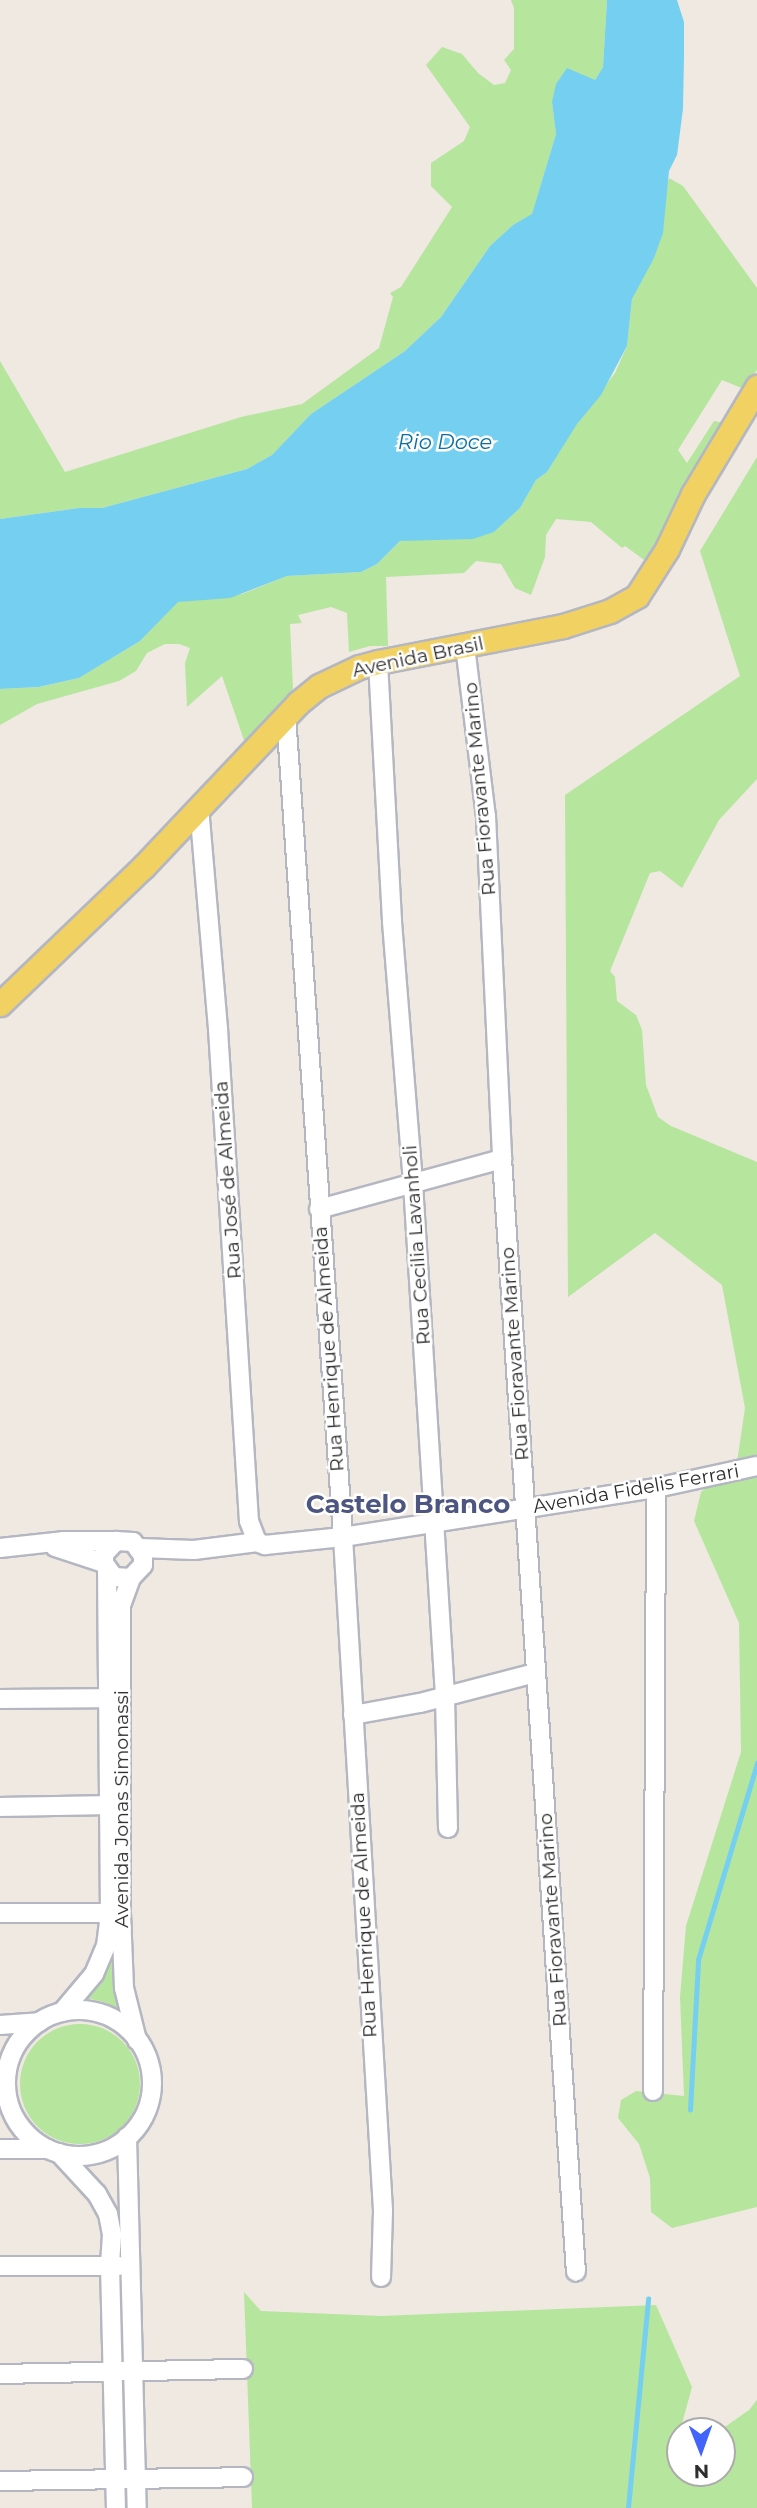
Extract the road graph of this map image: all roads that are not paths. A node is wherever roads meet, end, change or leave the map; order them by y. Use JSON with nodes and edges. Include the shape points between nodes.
{"nodes":[{"id":1,"x":757,"y":387,"type":"edge"},
{"id":2,"x":466,"y":646,"type":"junction"},
{"id":3,"x":378,"y":662,"type":"junction"},
{"id":4,"x":286,"y":715,"type":"junction"},
{"id":5,"x":199,"y":807,"type":"junction"},
{"id":6,"x":0,"y":1004,"type":"edge"},
{"id":7,"x":502,"y":1159,"type":"junction"},
{"id":8,"x":413,"y":1184,"type":"junction"},
{"id":9,"x":319,"y":1209,"type":"junction"},
{"id":10,"x":757,"y":1466,"type":"edge"},
{"id":11,"x":656,"y":1488,"type":"junction"},
{"id":12,"x":525,"y":1508,"type":"junction"},
{"id":13,"x":435,"y":1523,"type":"junction"},
{"id":14,"x":344,"y":1537,"type":"junction"},
{"id":15,"x":116,"y":1541,"type":"junction"},
{"id":16,"x":261,"y":1544,"type":"junction"},
{"id":17,"x":41,"y":1545,"type":"junction"},
{"id":18,"x":0,"y":1548,"type":"edge"},
{"id":19,"x":139,"y":1548,"type":"junction"},
{"id":20,"x":106,"y":1567,"type":"junction"},
{"id":21,"x":131,"y":1578,"type":"junction"},
{"id":22,"x":535,"y":1673,"type":"junction"},
{"id":23,"x":445,"y":1696,"type":"junction"},
{"id":24,"x":115,"y":1698,"type":"junction"},
{"id":25,"x":0,"y":1699,"type":"edge"},
{"id":26,"x":353,"y":1715,"type":"junction"},
{"id":27,"x":116,"y":1805,"type":"junction"},
{"id":28,"x":0,"y":1807,"type":"edge"},
{"id":29,"x":448,"y":1828,"type":"dead end"},
{"id":30,"x":0,"y":1913,"type":"edge"},
{"id":31,"x":116,"y":1913,"type":"junction"},
{"id":32,"x":62,"y":2012,"type":"junction"},
{"id":33,"x":39,"y":2022,"type":"junction"},
{"id":34,"x":0,"y":2027,"type":"edge"},
{"id":35,"x":137,"y":2040,"type":"junction"},
{"id":36,"x":15,"y":2047,"type":"junction"},
{"id":37,"x":653,"y":2091,"type":"dead end"},
{"id":38,"x":5,"y":2110,"type":"edge"},
{"id":39,"x":127,"y":2137,"type":"junction"},
{"id":40,"x":0,"y":2149,"type":"edge"},
{"id":41,"x":54,"y":2151,"type":"junction"},
{"id":42,"x":110,"y":2265,"type":"junction"},
{"id":43,"x":0,"y":2266,"type":"edge"},
{"id":44,"x":129,"y":2267,"type":"junction"},
{"id":45,"x":576,"y":2272,"type":"dead end"},
{"id":46,"x":381,"y":2277,"type":"dead end"},
{"id":47,"x":243,"y":2369,"type":"dead end"},
{"id":48,"x":135,"y":2370,"type":"junction"},
{"id":49,"x":114,"y":2371,"type":"junction"},
{"id":50,"x":0,"y":2374,"type":"edge"},
{"id":51,"x":243,"y":2477,"type":"dead end"},
{"id":52,"x":116,"y":2479,"type":"junction"},
{"id":53,"x":137,"y":2479,"type":"junction"},
{"id":54,"x":0,"y":2482,"type":"edge"},
{"id":55,"x":116,"y":2508,"type":"edge"},
{"id":56,"x":137,"y":2508,"type":"edge"}],
"edges":[{"from":1,"to":2,"type":"main road","name":"Avenida Brasil","via":[[637,596],[591,618]]},
{"from":2,"to":3,"type":"main road","name":"Avenida Brasil"},
{"from":2,"to":7,"type":"street","name":"Rua Fioravante Marino","via":[[486,816]]},
{"from":3,"to":4,"type":"main road","name":"Avenida Brasil","via":[[319,686]]},
{"from":3,"to":8,"type":"street","name":"Rua Cecilia Lavanholi"},
{"from":4,"to":5,"type":"main road","name":"Avenida Brasil"},
{"from":4,"to":9,"type":"street","name":"Rua Henrique de Almeida"},
{"from":5,"to":6,"type":"main road","name":"Avenida Brasil"},
{"from":5,"to":16,"type":"street","name":"Rua José de Almeida","via":[[249,1521]]},
{"from":7,"to":8,"type":"street"},
{"from":7,"to":12,"type":"street","name":"Rua Fioravante Marino"},
{"from":8,"to":9,"type":"street"},
{"from":8,"to":13,"type":"street","name":"Rua Cecilia Lavanholi"},
{"from":9,"to":14,"type":"street","name":"Rua Henrique de Almeida"},
{"from":10,"to":11,"type":"street","name":"Avenida Fidelis Ferrari"},
{"from":11,"to":12,"type":"street","name":"Avenida Fidelis Ferrari"},
{"from":11,"to":37,"type":"street"},
{"from":12,"to":13,"type":"street","name":"Avenida Fidelis Ferrari"},
{"from":12,"to":22,"type":"street","name":"Rua Fioravante Marino"},
{"from":13,"to":14,"type":"street","name":"Avenida Fidelis Ferrari"},
{"from":13,"to":23,"type":"street","name":"Rua Cecilia Lavanholi"},
{"from":14,"to":16,"type":"street","name":"Avenida Fidelis Ferrari"},
{"from":14,"to":26,"type":"street","name":"Rua Henrique de Almeida"},
{"from":15,"to":17,"type":"street"},
{"from":15,"to":19,"type":"street","via":[[125,1540]]},
{"from":15,"to":20,"type":"street","via":[[109,1546]]},
{"from":16,"to":19,"type":"street","name":"Avenida Fidelis Ferrari","via":[[194,1550]]},
{"from":17,"to":18,"type":"street"},
{"from":17,"to":20,"type":"street","via":[[79,1553]]},
{"from":19,"to":21,"type":"street","via":[[143,1565]]},
{"from":20,"to":21,"type":"street","via":[[122,1579]]},
{"from":20,"to":24,"type":"street","name":"Avenida Jonas Simonassi"},
{"from":21,"to":24,"type":"street","name":"Avenida Jonas Simonassi","via":[[121,1605]]},
{"from":22,"to":23,"type":"street"},
{"from":22,"to":45,"type":"street","name":"Rua Fioravante Marino"},
{"from":23,"to":26,"type":"street"},
{"from":23,"to":29,"type":"street","name":"Rua Cecilia Lavanholi"},
{"from":24,"to":25,"type":"street"},
{"from":24,"to":27,"type":"street","name":"Avenida Jonas Simonassi"},
{"from":26,"to":46,"type":"street","name":"Rua Henrique de Almeida","via":[[383,2211]]},
{"from":27,"to":28,"type":"street"},
{"from":27,"to":31,"type":"street","name":"Avenida Jonas Simonassi"},
{"from":30,"to":31,"type":"street"},
{"from":31,"to":32,"type":"street","name":"Avenida Jonas Simonassi","via":[[94,1975]]},
{"from":31,"to":35,"type":"street","name":"Avenida Jonas Simonassi","via":[[124,1988]]},
{"from":32,"to":33,"type":"street"},
{"from":32,"to":35,"type":"street","via":[[98,2013],[120,2023]]},
{"from":33,"to":34,"type":"street"},
{"from":33,"to":36,"type":"street"},
{"from":34,"to":36,"type":"street"},
{"from":35,"to":39,"type":"street","via":[[151,2073],[150,2096],[142,2119]]},
{"from":36,"to":38,"type":"street","via":[[6,2081]]},
{"from":38,"to":41,"type":"street","via":[[28,2136]]},
{"from":39,"to":41,"type":"street","via":[[95,2154]]},
{"from":39,"to":44,"type":"street"},
{"from":40,"to":41,"type":"street"},
{"from":41,"to":42,"type":"street","via":[[97,2194],[108,2214]]},
{"from":42,"to":43,"type":"street"},
{"from":42,"to":44,"type":"street"},
{"from":42,"to":49,"type":"street"},
{"from":44,"to":48,"type":"street"},
{"from":47,"to":48,"type":"street"},
{"from":48,"to":49,"type":"street"},
{"from":48,"to":53,"type":"street"},
{"from":49,"to":50,"type":"street"},
{"from":49,"to":52,"type":"street"},
{"from":51,"to":53,"type":"street"},
{"from":52,"to":53,"type":"street"},
{"from":52,"to":54,"type":"street"},
{"from":52,"to":55,"type":"street"},
{"from":53,"to":56,"type":"street"}]}
